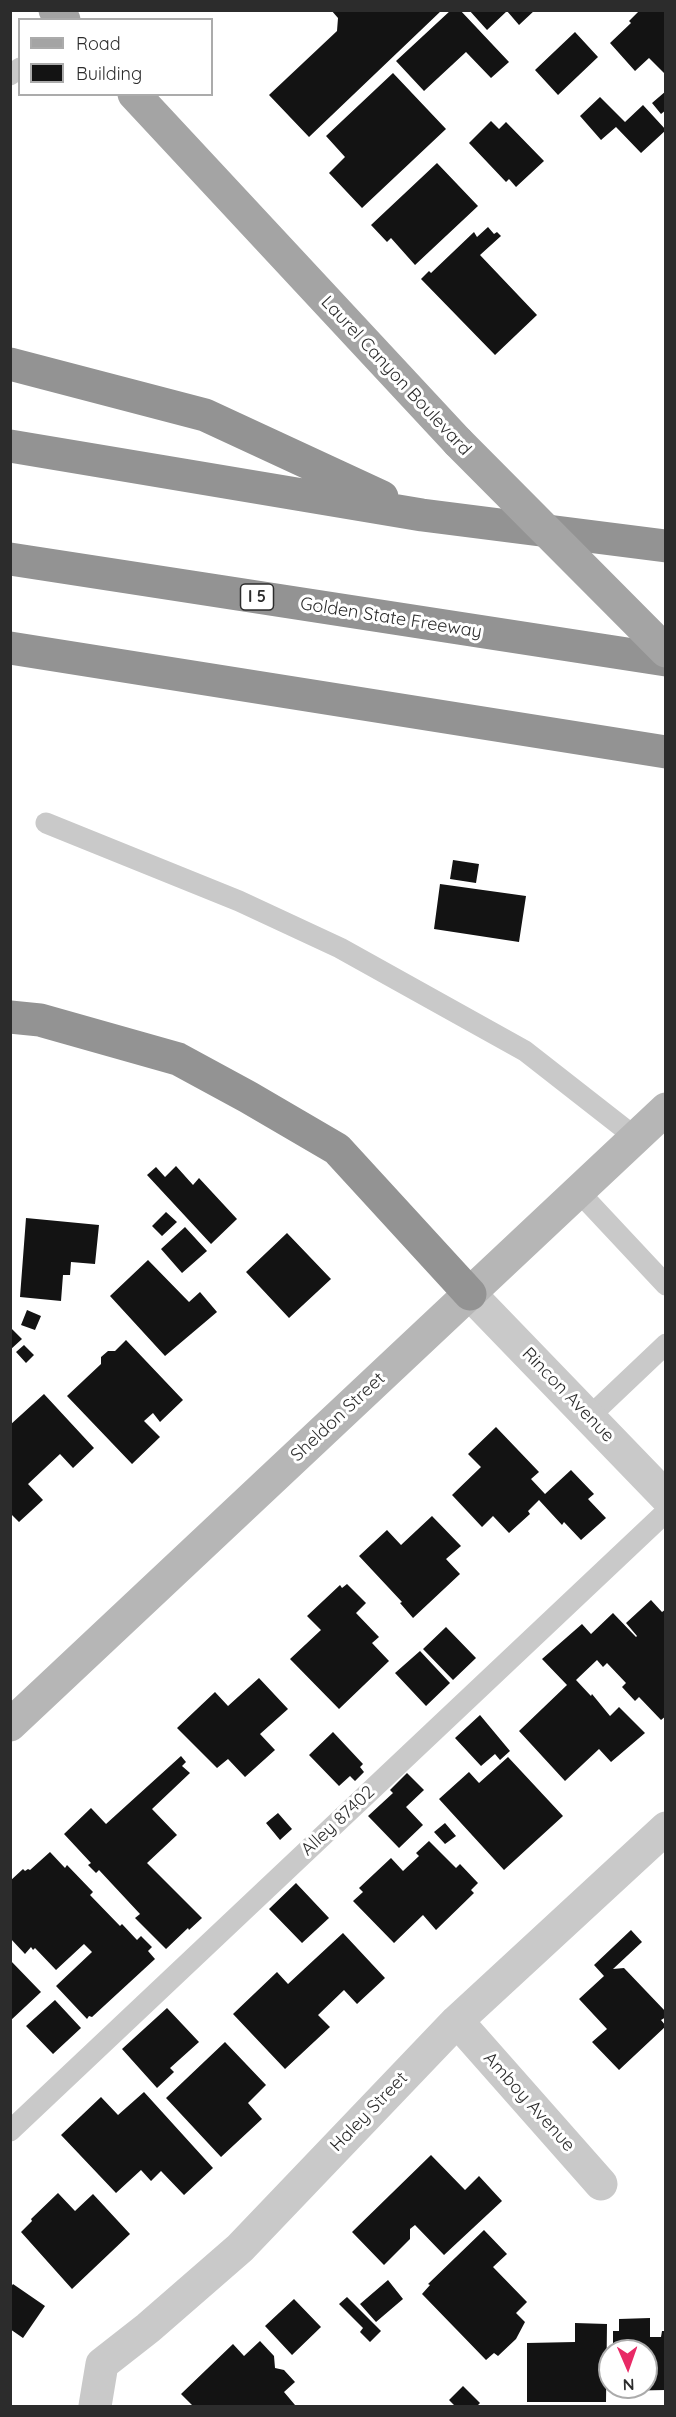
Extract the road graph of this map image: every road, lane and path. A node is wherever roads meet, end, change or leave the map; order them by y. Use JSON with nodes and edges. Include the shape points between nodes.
{"nodes":[{"id":1,"x":136,"y":96,"type":"edge"},
{"id":2,"x":10,"y":364,"type":"edge"},
{"id":3,"x":10,"y":446,"type":"edge"},
{"id":4,"x":422,"y":515,"type":"junction"},
{"id":5,"x":666,"y":546,"type":"edge"},
{"id":6,"x":10,"y":559,"type":"edge"},
{"id":7,"x":10,"y":648,"type":"edge"},
{"id":8,"x":666,"y":651,"type":"edge"},
{"id":9,"x":666,"y":660,"type":"edge"},
{"id":10,"x":666,"y":752,"type":"edge"},
{"id":11,"x":46,"y":823,"type":"dead end"},
{"id":12,"x":10,"y":1017,"type":"edge"},
{"id":13,"x":666,"y":1109,"type":"edge"},
{"id":14,"x":635,"y":1137,"type":"junction"},
{"id":15,"x":578,"y":1191,"type":"junction"},
{"id":16,"x":666,"y":1285,"type":"edge"},
{"id":17,"x":470,"y":1294,"type":"junction"},
{"id":18,"x":666,"y":1344,"type":"edge"},
{"id":19,"x":589,"y":1417,"type":"junction"},
{"id":20,"x":666,"y":1497,"type":"edge"},
{"id":21,"x":666,"y":1512,"type":"edge"},
{"id":22,"x":10,"y":1725,"type":"edge"},
{"id":23,"x":666,"y":1828,"type":"edge"},
{"id":24,"x":457,"y":2021,"type":"junction"},
{"id":25,"x":10,"y":2130,"type":"edge"},
{"id":26,"x":601,"y":2184,"type":"dead end"},
{"id":27,"x":95,"y":2406,"type":"edge"}],
"edges":[{"from":1,"to":8,"type":"main road","name":"Laurel Canyon Boulevard","bridge":true,"via":[[458,442]]},
{"from":2,"to":4,"type":"highway","via":[[205,415]]},
{"from":3,"to":4,"type":"highway"},
{"from":4,"to":5,"type":"highway"},
{"from":6,"to":9,"type":"highway","name":"Golden State Freeway","number":"I 5"},
{"from":7,"to":10,"type":"highway"},
{"from":11,"to":14,"type":"lane","via":[[239,901],[340,948],[525,1051]]},
{"from":12,"to":17,"type":"highway","via":[[40,1020],[178,1059],[337,1149]]},
{"from":13,"to":14,"type":"main road","name":"Sheldon Street"},
{"from":14,"to":15,"type":"main road","name":"Sheldon Street"},
{"from":15,"to":16,"type":"lane"},
{"from":15,"to":17,"type":"main road","name":"Sheldon Street"},
{"from":17,"to":19,"type":"street","name":"Rincon Avenue"},
{"from":17,"to":22,"type":"main road","name":"Sheldon Street"},
{"from":18,"to":19,"type":"lane"},
{"from":19,"to":20,"type":"street","name":"Rincon Avenue"},
{"from":21,"to":25,"type":"lane","name":"Alley 87402"},
{"from":23,"to":24,"type":"street","name":"Haley Street"},
{"from":24,"to":26,"type":"street","name":"Amboy Avenue"},
{"from":24,"to":27,"type":"street","name":"Haley Street","via":[[240,2248],[102,2364]]}]}
